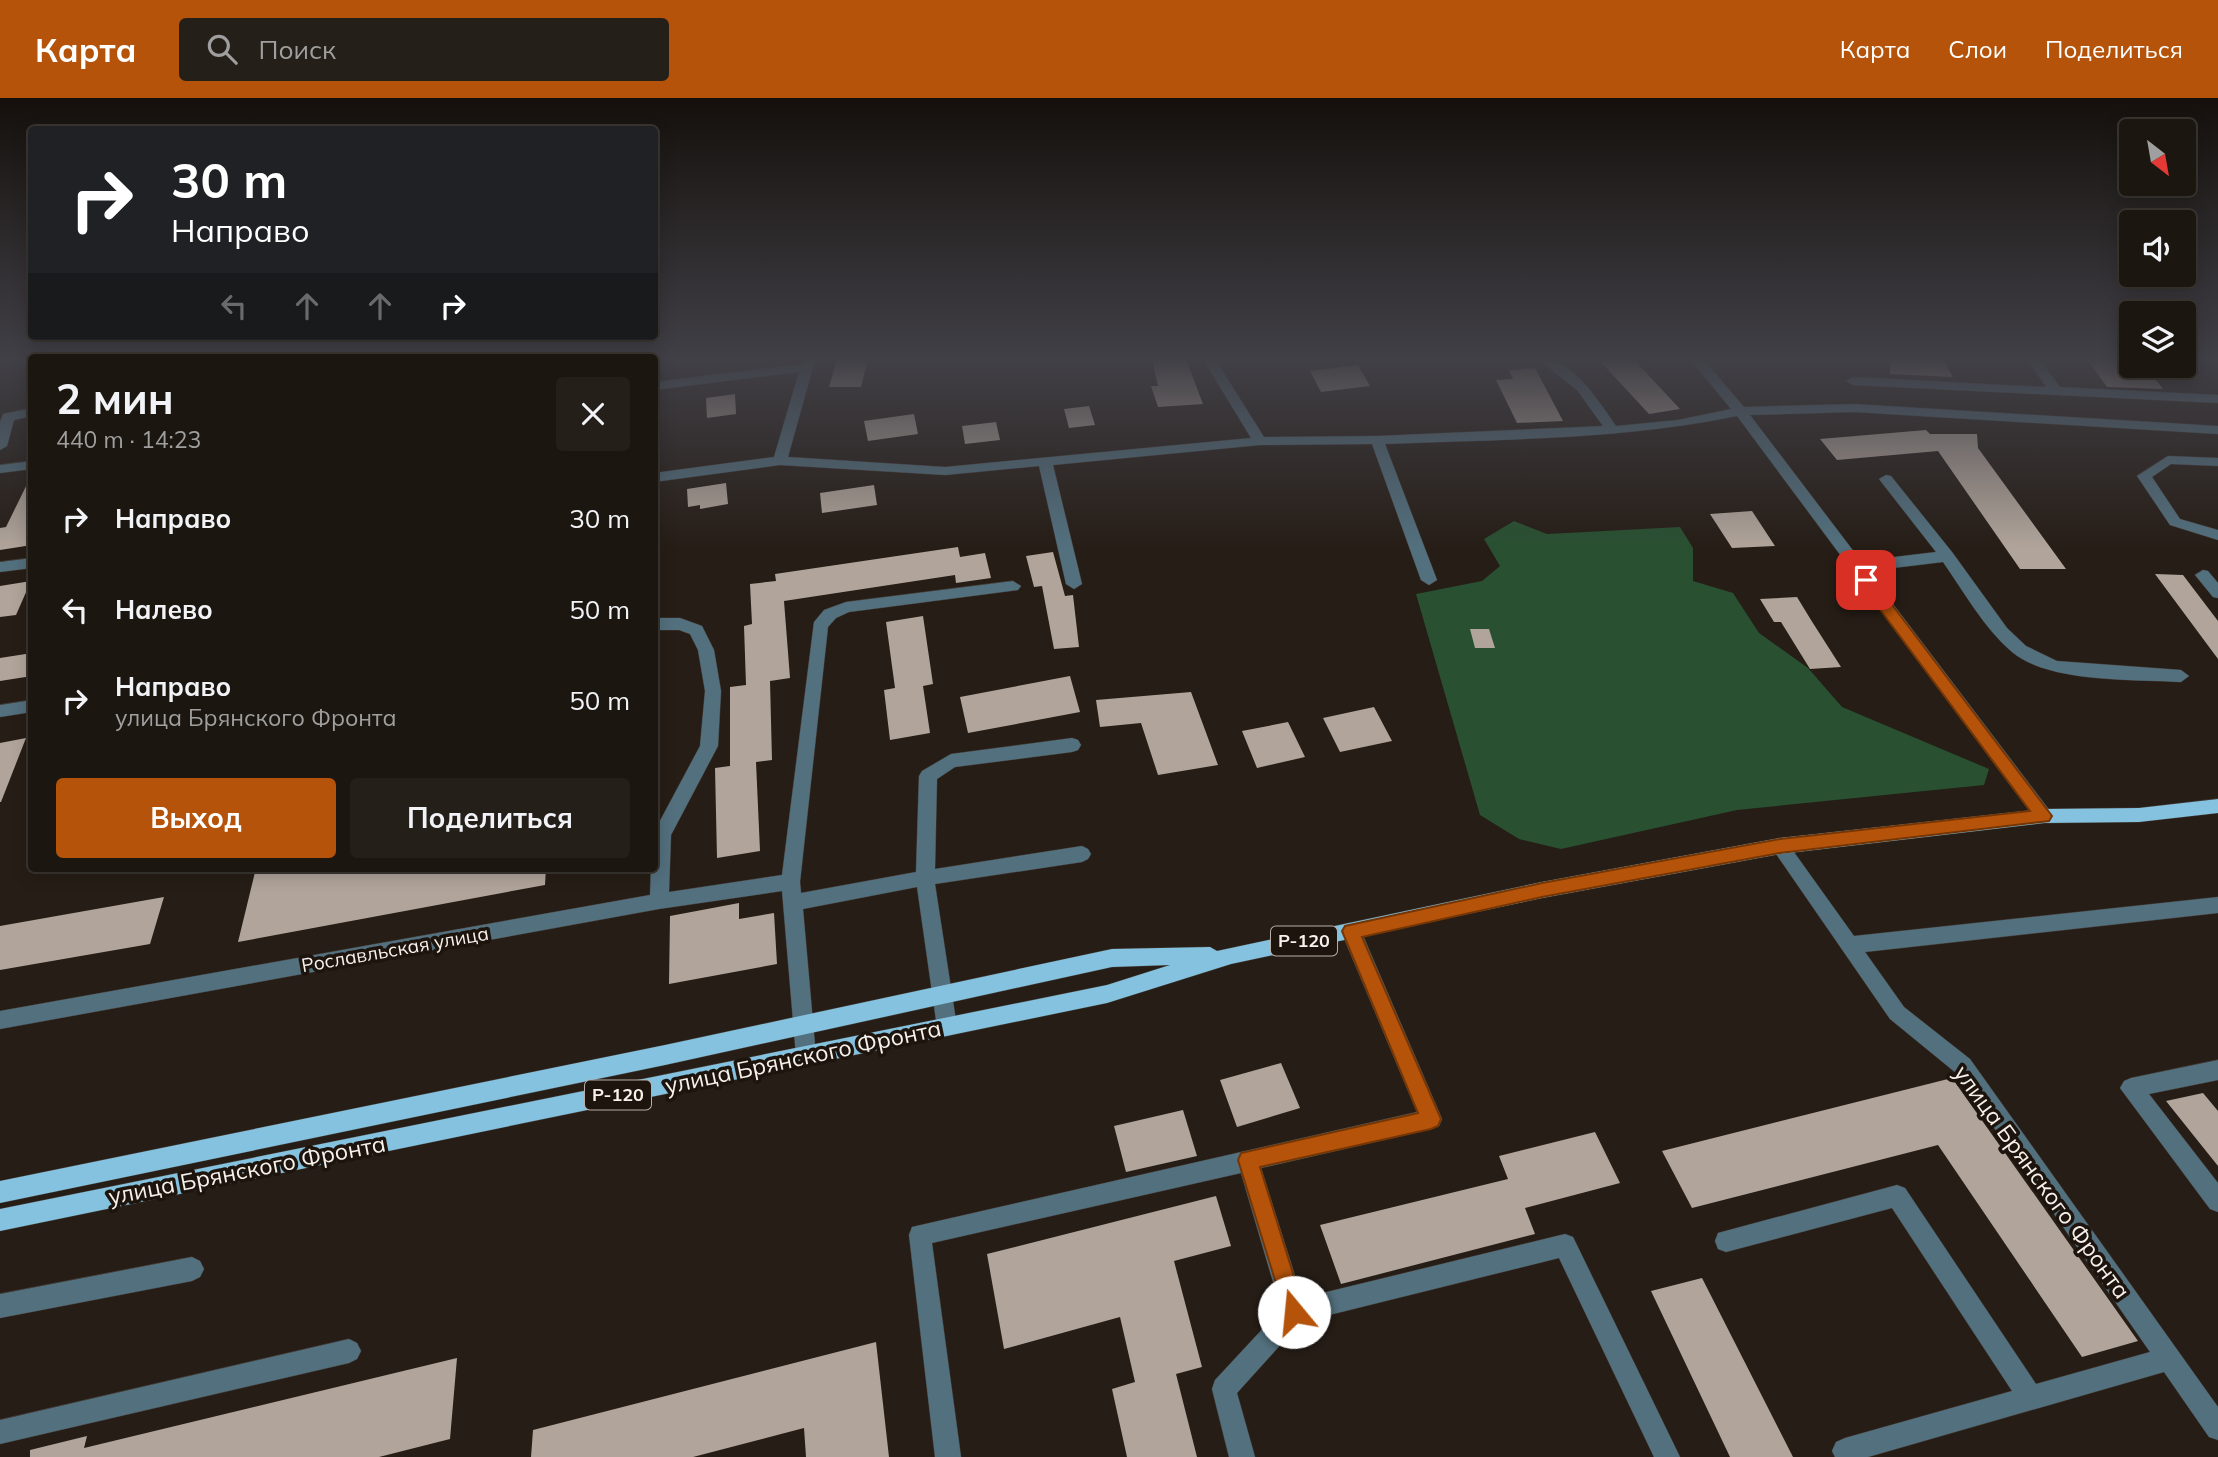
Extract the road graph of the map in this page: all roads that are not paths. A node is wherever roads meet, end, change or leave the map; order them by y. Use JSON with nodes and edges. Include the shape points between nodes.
{"nodes":[{"id":1,"x":7,"y":422,"type":"edge"},
{"id":2,"x":792,"y":422,"type":"edge"},
{"id":3,"x":1248,"y":422,"type":"edge"},
{"id":4,"x":1607,"y":422,"type":"edge"},
{"id":5,"x":1686,"y":422,"type":"edge"},
{"id":6,"x":1749,"y":422,"type":"edge"},
{"id":7,"x":2093,"y":422,"type":"edge"},
{"id":8,"x":1612,"y":430,"type":"junction"},
{"id":9,"x":2218,"y":430,"type":"edge"},
{"id":10,"x":1377,"y":440,"type":"junction"},
{"id":11,"x":1260,"y":441,"type":"junction"},
{"id":12,"x":0,"y":446,"type":"edge"},
{"id":13,"x":780,"y":461,"type":"junction"},
{"id":14,"x":1045,"y":461,"type":"junction"},
{"id":15,"x":2218,"y":463,"type":"edge"},
{"id":16,"x":28,"y":466,"type":"edge"},
{"id":17,"x":0,"y":469,"type":"edge"},
{"id":18,"x":658,"y":477,"type":"edge"},
{"id":19,"x":1886,"y":479,"type":"dead end"},
{"id":20,"x":2218,"y":535,"type":"edge"},
{"id":21,"x":1947,"y":556,"type":"junction"},
{"id":22,"x":28,"y":564,"type":"edge"},
{"id":23,"x":1856,"y":566,"type":"junction"},
{"id":24,"x":0,"y":567,"type":"edge"},
{"id":25,"x":2203,"y":575,"type":"dead end"},
{"id":26,"x":1429,"y":580,"type":"dead end"},
{"id":27,"x":1074,"y":584,"type":"dead end"},
{"id":28,"x":1013,"y":586,"type":"dead end"},
{"id":29,"x":2218,"y":593,"type":"edge"},
{"id":30,"x":658,"y":624,"type":"edge"},
{"id":31,"x":2181,"y":676,"type":"dead end"},
{"id":32,"x":28,"y":707,"type":"edge"},
{"id":33,"x":0,"y":711,"type":"edge"},
{"id":34,"x":1072,"y":745,"type":"dead end"},
{"id":35,"x":2218,"y":806,"type":"edge"},
{"id":36,"x":2043,"y":816,"type":"junction"},
{"id":37,"x":1780,"y":846,"type":"junction"},
{"id":38,"x":1082,"y":854,"type":"dead end"},
{"id":39,"x":925,"y":878,"type":"junction"},
{"id":40,"x":791,"y":882,"type":"junction"},
{"id":41,"x":659,"y":901,"type":"junction"},
{"id":42,"x":793,"y":903,"type":"junction"},
{"id":43,"x":2218,"y":905,"type":"edge"},
{"id":44,"x":1351,"y":931,"type":"junction"},
{"id":45,"x":1849,"y":945,"type":"junction"},
{"id":46,"x":1231,"y":955,"type":"junction"},
{"id":47,"x":942,"y":995,"type":"junction"},
{"id":48,"x":0,"y":1020,"type":"edge"},
{"id":49,"x":802,"y":1025,"type":"junction"},
{"id":50,"x":947,"y":1027,"type":"junction"},
{"id":51,"x":806,"y":1056,"type":"junction"},
{"id":52,"x":2218,"y":1070,"type":"edge"},
{"id":53,"x":1248,"y":1160,"type":"junction"},
{"id":54,"x":0,"y":1192,"type":"edge"},
{"id":55,"x":2218,"y":1201,"type":"edge"},
{"id":56,"x":0,"y":1220,"type":"edge"},
{"id":57,"x":1726,"y":1241,"type":"dead end"},
{"id":58,"x":192,"y":1269,"type":"dead end"},
{"id":59,"x":0,"y":1306,"type":"edge"},
{"id":60,"x":1294,"y":1312,"type":"junction"},
{"id":61,"x":349,"y":1351,"type":"dead end"},
{"id":62,"x":2168,"y":1359,"type":"junction"},
{"id":63,"x":2030,"y":1398,"type":"junction"},
{"id":64,"x":2218,"y":1428,"type":"edge"},
{"id":65,"x":0,"y":1432,"type":"edge"},
{"id":66,"x":1845,"y":1451,"type":"dead end"},
{"id":67,"x":948,"y":1457,"type":"edge"},
{"id":68,"x":1242,"y":1457,"type":"edge"},
{"id":69,"x":1667,"y":1457,"type":"edge"}],
"edges":[{"from":1,"to":12,"type":"street"},
{"from":2,"to":13,"type":"street"},
{"from":3,"to":11,"type":"street"},
{"from":4,"to":8,"type":"street"},
{"from":5,"to":8,"type":"street"},
{"from":6,"to":23,"type":"street"},
{"from":7,"to":9,"type":"street"},
{"from":8,"to":10,"type":"street"},
{"from":10,"to":11,"type":"street"},
{"from":10,"to":26,"type":"street"},
{"from":11,"to":14,"type":"street"},
{"from":13,"to":14,"type":"street","via":[[933,471]]},
{"from":13,"to":18,"type":"street"},
{"from":14,"to":27,"type":"street"},
{"from":15,"to":20,"type":"street","via":[[2168,460],[2144,475],[2175,522]]},
{"from":16,"to":17,"type":"street"},
{"from":19,"to":21,"type":"street"},
{"from":21,"to":23,"type":"street"},
{"from":21,"to":31,"type":"street","via":[[2001,632],[2020,650],[2054,667]]},
{"from":22,"to":24,"type":"street"},
{"from":23,"to":36,"type":"street"},
{"from":25,"to":29,"type":"street"},
{"from":28,"to":40,"type":"street","via":[[846,607],[820,625]]},
{"from":30,"to":41,"type":"street","via":[[680,624],[695,630],[706,650],[713,691],[709,746],[662,835]]},
{"from":32,"to":33,"type":"street"},
{"from":34,"to":39,"type":"street","via":[[951,761],[928,776]]},
{"from":35,"to":36,"type":"main road","name":"улица Брянского Фронта","number":"Р-120","via":[[2139,815]]},
{"from":36,"to":37,"type":"main road","name":"улица Брянского Фронта","number":"Р-120"},
{"from":37,"to":44,"type":"main road","name":"улица Брянского Фронта","number":"Р-120"},
{"from":37,"to":45,"type":"street","name":"улица Брянского Фронта"},
{"from":38,"to":39,"type":"street"},
{"from":39,"to":42,"type":"street"},
{"from":39,"to":47,"type":"street"},
{"from":40,"to":41,"type":"street","name":"Рославльская улица"},
{"from":40,"to":42,"type":"street"},
{"from":41,"to":48,"type":"street","name":"Рославльская улица"},
{"from":42,"to":49,"type":"street"},
{"from":43,"to":45,"type":"street"},
{"from":44,"to":46,"type":"main road","name":"улица Брянского Фронта","number":"Р-120"},
{"from":44,"to":53,"type":"street","via":[[1431,1119]]},
{"from":45,"to":62,"type":"street","name":"улица Брянского Фронта","via":[[1897,1013],[1964,1066]]},
{"from":46,"to":47,"type":"main road","name":"улица Брянского Фронта","via":[[1112,958]]},
{"from":46,"to":50,"type":"main road","name":"улица Брянского Фронта","number":"Р-120","via":[[1107,994]]},
{"from":47,"to":49,"type":"main road","name":"улица Брянского Фронта"},
{"from":47,"to":50,"type":"street"},
{"from":49,"to":51,"type":"street"},
{"from":49,"to":54,"type":"main road","name":"улица Брянского Фронта"},
{"from":50,"to":51,"type":"main road","name":"улица Брянского Фронта","number":"Р-120"},
{"from":51,"to":56,"type":"main road","name":"улица Брянского Фронта","number":"Р-120"},
{"from":52,"to":55,"type":"street","via":[[2131,1088]]},
{"from":53,"to":60,"type":"street"},
{"from":53,"to":67,"type":"street","via":[[920,1235]]},
{"from":57,"to":63,"type":"street","via":[[1897,1196]]},
{"from":58,"to":59,"type":"street"},
{"from":60,"to":68,"type":"street","via":[[1224,1389]]},
{"from":60,"to":69,"type":"street","via":[[1565,1245]]},
{"from":61,"to":65,"type":"street"},
{"from":62,"to":63,"type":"street"},
{"from":62,"to":64,"type":"street","name":"улица Брянского Фронта"},
{"from":63,"to":66,"type":"street"}]}
